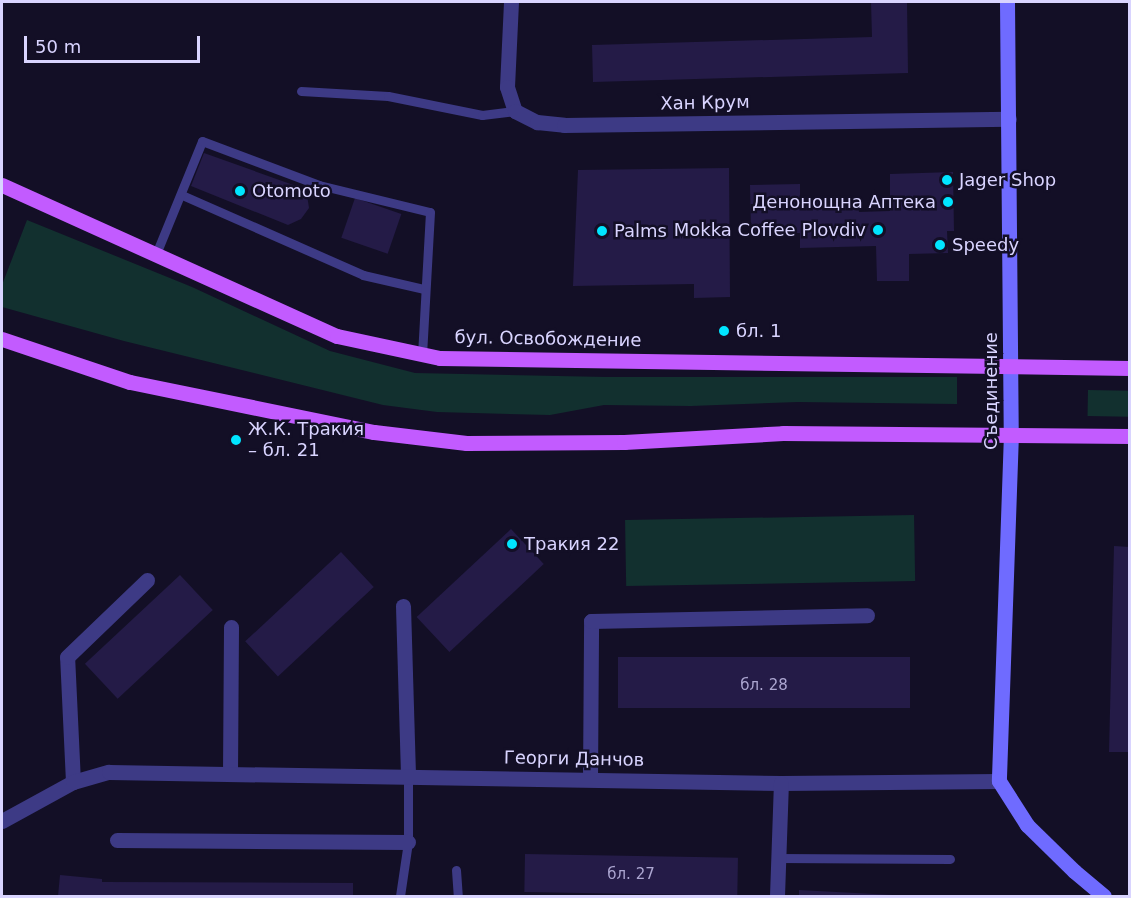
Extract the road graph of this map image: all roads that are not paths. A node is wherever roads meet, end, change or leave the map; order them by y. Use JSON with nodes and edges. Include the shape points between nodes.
{"nodes":[{"id":1,"x":511,"y":2,"type":"edge"},
{"id":2,"x":1007,"y":2,"type":"edge"},
{"id":3,"x":302,"y":91,"type":"dead end"},
{"id":4,"x":515,"y":111,"type":"junction"},
{"id":5,"x":1009,"y":119,"type":"junction"},
{"id":6,"x":2,"y":185,"type":"edge"},
{"id":7,"x":182,"y":195,"type":"junction"},
{"id":8,"x":156,"y":255,"type":"junction"},
{"id":9,"x":424,"y":289,"type":"junction"},
{"id":10,"x":2,"y":339,"type":"edge"},
{"id":11,"x":422,"y":354,"type":"junction"},
{"id":12,"x":1010,"y":367,"type":"junction"},
{"id":13,"x":1130,"y":368,"type":"edge"},
{"id":14,"x":1011,"y":434,"type":"junction"},
{"id":15,"x":1130,"y":436,"type":"edge"},
{"id":16,"x":147,"y":580,"type":"dead end"},
{"id":17,"x":403,"y":606,"type":"dead end"},
{"id":18,"x":867,"y":615,"type":"dead end"},
{"id":19,"x":231,"y":627,"type":"dead end"},
{"id":20,"x":230,"y":772,"type":"junction"},
{"id":21,"x":408,"y":776,"type":"junction"},
{"id":22,"x":590,"y":779,"type":"junction"},
{"id":23,"x":999,"y":781,"type":"junction"},
{"id":24,"x":73,"y":782,"type":"junction"},
{"id":25,"x":781,"y":783,"type":"junction"},
{"id":26,"x":2,"y":821,"type":"edge"},
{"id":27,"x":117,"y":840,"type":"dead end"},
{"id":28,"x":408,"y":842,"type":"junction"},
{"id":29,"x":777,"y":858,"type":"junction"},
{"id":30,"x":950,"y":859,"type":"dead end"},
{"id":31,"x":456,"y":870,"type":"dead end"},
{"id":32,"x":400,"y":897,"type":"edge"},
{"id":33,"x":458,"y":897,"type":"edge"},
{"id":34,"x":777,"y":897,"type":"edge"},
{"id":35,"x":1104,"y":897,"type":"edge"}],
"edges":[{"from":1,"to":4,"type":"street","via":[[507,87]]},
{"from":2,"to":5,"type":"street","name":"Съединение"},
{"from":3,"to":4,"type":"lane","via":[[388,96],[482,115]]},
{"from":4,"to":5,"type":"street","name":"Хан Крум","via":[[537,122],[564,125]]},
{"from":5,"to":12,"type":"street","name":"Съединение"},
{"from":6,"to":8,"type":"main road","name":"бул. Освобождение"},
{"from":7,"to":8,"type":"lane"},
{"from":7,"to":9,"type":"lane","via":[[363,275]]},
{"from":7,"to":9,"type":"lane","via":[[202,141],[319,185],[430,212]]},
{"from":8,"to":11,"type":"main road","name":"бул. Освобождение","via":[[337,336]]},
{"from":9,"to":11,"type":"lane"},
{"from":10,"to":14,"type":"main road","via":[[130,382],[374,432],[466,443],[624,442],[783,432]]},
{"from":11,"to":12,"type":"main road","name":"бул. Освобождение","via":[[440,358]]},
{"from":12,"to":13,"type":"main road","name":"бул. Освобождение"},
{"from":12,"to":14,"type":"street","name":"Съединение"},
{"from":14,"to":15,"type":"main road"},
{"from":14,"to":23,"type":"street","name":"Съединение"},
{"from":16,"to":24,"type":"street","via":[[67,657]]},
{"from":17,"to":21,"type":"street"},
{"from":18,"to":22,"type":"street","via":[[591,621]]},
{"from":19,"to":20,"type":"street"},
{"from":20,"to":21,"type":"street","name":"Георги Данчов"},
{"from":20,"to":24,"type":"street","name":"Георги Данчов","via":[[109,772]]},
{"from":21,"to":22,"type":"street","name":"Георги Данчов"},
{"from":21,"to":28,"type":"lane"},
{"from":22,"to":25,"type":"street","name":"Георги Данчов"},
{"from":23,"to":25,"type":"street","name":"Георги Данчов"},
{"from":23,"to":35,"type":"street","via":[[1027,825]]},
{"from":24,"to":26,"type":"street","name":"Георги Данчов"},
{"from":25,"to":29,"type":"street"},
{"from":27,"to":28,"type":"street"},
{"from":28,"to":32,"type":"lane"},
{"from":29,"to":30,"type":"lane"},
{"from":29,"to":34,"type":"street"},
{"from":31,"to":33,"type":"lane"}]}
